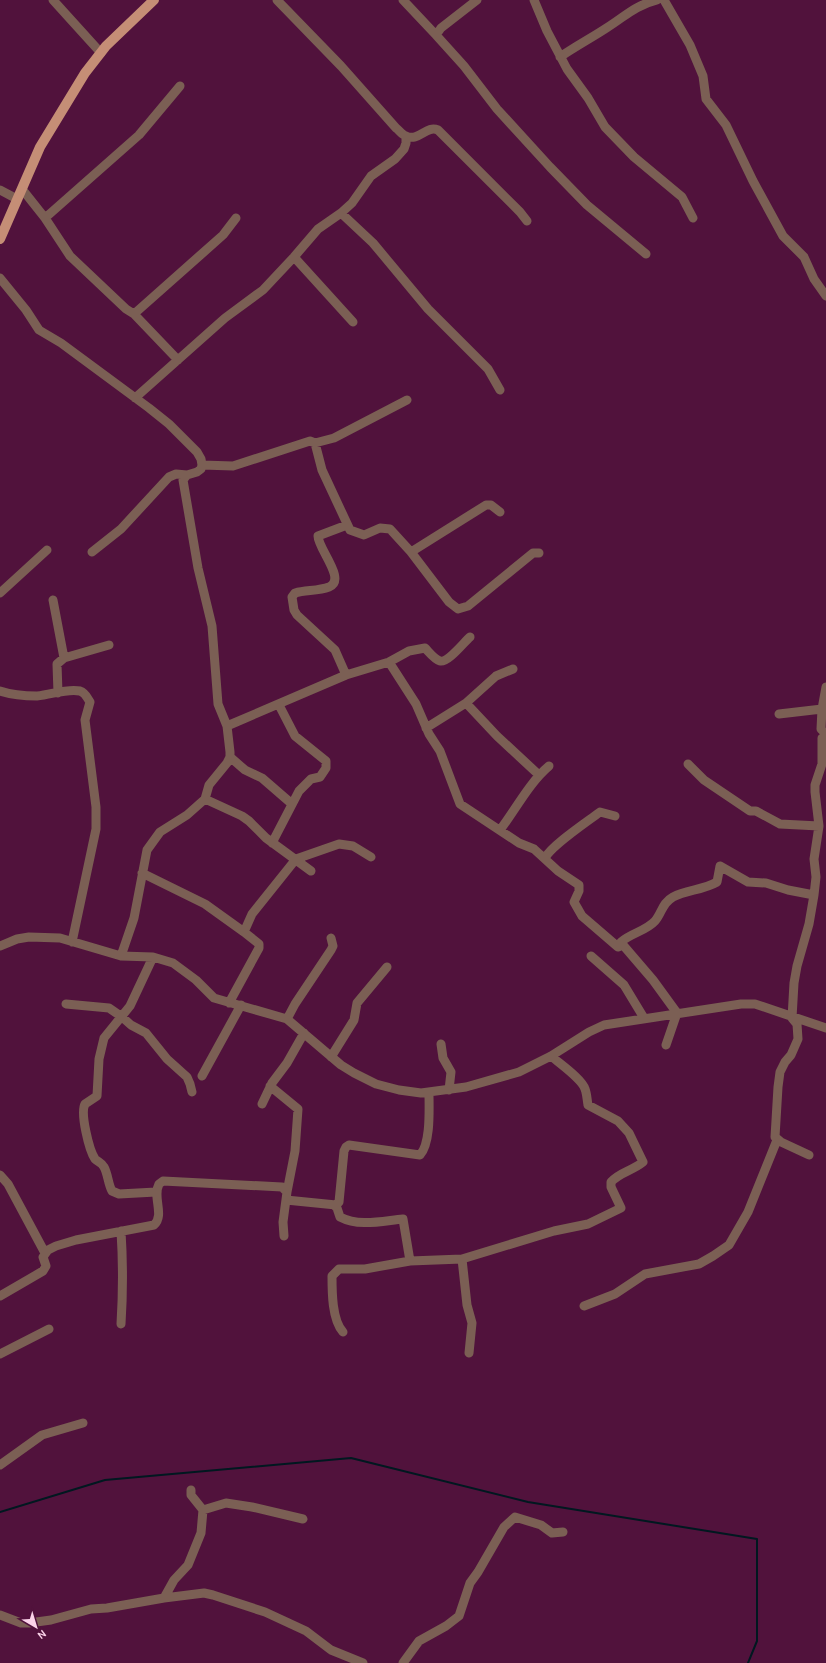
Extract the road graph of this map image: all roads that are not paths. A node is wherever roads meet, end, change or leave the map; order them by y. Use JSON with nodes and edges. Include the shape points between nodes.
{"nodes":[{"id":1,"x":53,"y":0,"type":"edge"},
{"id":2,"x":277,"y":0,"type":"edge"},
{"id":3,"x":403,"y":0,"type":"edge"},
{"id":4,"x":534,"y":0,"type":"edge"},
{"id":5,"x":657,"y":0,"type":"edge"},
{"id":6,"x":664,"y":0,"type":"edge"},
{"id":7,"x":151,"y":1,"type":"edge"},
{"id":8,"x":474,"y":1,"type":"edge"},
{"id":9,"x":436,"y":35,"type":"junction"},
{"id":10,"x":101,"y":53,"type":"junction"},
{"id":11,"x":560,"y":57,"type":"junction"},
{"id":12,"x":180,"y":86,"type":"dead end"},
{"id":13,"x":406,"y":136,"type":"junction"},
{"id":14,"x":22,"y":189,"type":"junction"},
{"id":15,"x":0,"y":190,"type":"edge"},
{"id":16,"x":17,"y":198,"type":"junction"},
{"id":17,"x":341,"y":213,"type":"junction"},
{"id":18,"x":45,"y":218,"type":"junction"},
{"id":19,"x":236,"y":218,"type":"dead end"},
{"id":20,"x":693,"y":218,"type":"dead end"},
{"id":21,"x":527,"y":221,"type":"dead end"},
{"id":22,"x":0,"y":239,"type":"edge"},
{"id":23,"x":646,"y":254,"type":"dead end"},
{"id":24,"x":294,"y":257,"type":"junction"},
{"id":25,"x":0,"y":278,"type":"edge"},
{"id":26,"x":826,"y":296,"type":"edge"},
{"id":27,"x":134,"y":314,"type":"junction"},
{"id":28,"x":352,"y":322,"type":"dead end"},
{"id":29,"x":178,"y":360,"type":"junction"},
{"id":30,"x":500,"y":390,"type":"dead end"},
{"id":31,"x":135,"y":398,"type":"junction"},
{"id":32,"x":407,"y":400,"type":"dead end"},
{"id":33,"x":315,"y":443,"type":"junction"},
{"id":34,"x":202,"y":465,"type":"junction"},
{"id":35,"x":187,"y":475,"type":"junction"},
{"id":36,"x":500,"y":512,"type":"dead end"},
{"id":37,"x":347,"y":525,"type":"junction"},
{"id":38,"x":47,"y":550,"type":"dead end"},
{"id":39,"x":92,"y":552,"type":"dead end"},
{"id":40,"x":411,"y":552,"type":"junction"},
{"id":41,"x":540,"y":552,"type":"dead end"},
{"id":42,"x":0,"y":593,"type":"edge"},
{"id":43,"x":53,"y":600,"type":"dead end"},
{"id":44,"x":470,"y":637,"type":"dead end"},
{"id":45,"x":109,"y":645,"type":"dead end"},
{"id":46,"x":64,"y":658,"type":"junction"},
{"id":47,"x":389,"y":662,"type":"junction"},
{"id":48,"x":513,"y":669,"type":"dead end"},
{"id":49,"x":346,"y":675,"type":"junction"},
{"id":50,"x":826,"y":687,"type":"edge"},
{"id":51,"x":0,"y":691,"type":"edge"},
{"id":52,"x":58,"y":693,"type":"junction"},
{"id":53,"x":466,"y":703,"type":"junction"},
{"id":54,"x":279,"y":705,"type":"junction"},
{"id":55,"x":822,"y":709,"type":"junction"},
{"id":56,"x":779,"y":714,"type":"dead end"},
{"id":57,"x":227,"y":726,"type":"junction"},
{"id":58,"x":426,"y":728,"type":"junction"},
{"id":59,"x":826,"y":734,"type":"edge"},
{"id":60,"x":230,"y":757,"type":"junction"},
{"id":61,"x":688,"y":764,"type":"dead end"},
{"id":62,"x":549,"y":766,"type":"dead end"},
{"id":63,"x":539,"y":775,"type":"junction"},
{"id":64,"x":206,"y":799,"type":"junction"},
{"id":65,"x":292,"y":804,"type":"junction"},
{"id":66,"x":614,"y":816,"type":"dead end"},
{"id":67,"x":819,"y":826,"type":"junction"},
{"id":68,"x":500,"y":830,"type":"junction"},
{"id":69,"x":272,"y":842,"type":"junction"},
{"id":70,"x":371,"y":857,"type":"dead end"},
{"id":71,"x":296,"y":858,"type":"junction"},
{"id":72,"x":545,"y":858,"type":"junction"},
{"id":73,"x":311,"y":871,"type":"dead end"},
{"id":74,"x":142,"y":873,"type":"junction"},
{"id":75,"x":814,"y":895,"type":"junction"},
{"id":76,"x":244,"y":932,"type":"junction"},
{"id":77,"x":331,"y":938,"type":"dead end"},
{"id":78,"x":72,"y":942,"type":"junction"},
{"id":79,"x":623,"y":945,"type":"junction"},
{"id":80,"x":0,"y":946,"type":"edge"},
{"id":81,"x":121,"y":956,"type":"junction"},
{"id":82,"x":591,"y":956,"type":"dead end"},
{"id":83,"x":153,"y":957,"type":"junction"},
{"id":84,"x":388,"y":967,"type":"dead end"},
{"id":85,"x":229,"y":1003,"type":"junction"},
{"id":86,"x":66,"y":1004,"type":"dead end"},
{"id":87,"x":242,"y":1005,"type":"junction"},
{"id":88,"x":677,"y":1012,"type":"junction"},
{"id":89,"x":122,"y":1017,"type":"junction"},
{"id":90,"x":287,"y":1018,"type":"junction"},
{"id":91,"x":644,"y":1018,"type":"junction"},
{"id":92,"x":792,"y":1018,"type":"junction"},
{"id":93,"x":826,"y":1028,"type":"edge"},
{"id":94,"x":304,"y":1033,"type":"junction"},
{"id":95,"x":441,"y":1044,"type":"dead end"},
{"id":96,"x":666,"y":1045,"type":"dead end"},
{"id":97,"x":551,"y":1056,"type":"junction"},
{"id":98,"x":331,"y":1057,"type":"junction"},
{"id":99,"x":202,"y":1076,"type":"dead end"},
{"id":100,"x":270,"y":1086,"type":"junction"},
{"id":101,"x":449,"y":1090,"type":"junction"},
{"id":102,"x":192,"y":1092,"type":"dead end"},
{"id":103,"x":429,"y":1093,"type":"junction"},
{"id":104,"x":262,"y":1104,"type":"dead end"},
{"id":105,"x":777,"y":1140,"type":"junction"},
{"id":106,"x":809,"y":1155,"type":"dead end"},
{"id":107,"x":0,"y":1175,"type":"edge"},
{"id":108,"x":156,"y":1192,"type":"junction"},
{"id":109,"x":286,"y":1196,"type":"junction"},
{"id":110,"x":334,"y":1206,"type":"junction"},
{"id":111,"x":121,"y":1231,"type":"junction"},
{"id":112,"x":284,"y":1236,"type":"dead end"},
{"id":113,"x":45,"y":1250,"type":"junction"},
{"id":114,"x":462,"y":1259,"type":"junction"},
{"id":115,"x":410,"y":1261,"type":"junction"},
{"id":116,"x":0,"y":1296,"type":"edge"},
{"id":117,"x":584,"y":1306,"type":"dead end"},
{"id":118,"x":120,"y":1324,"type":"dead end"},
{"id":119,"x":50,"y":1329,"type":"dead end"},
{"id":120,"x":343,"y":1332,"type":"dead end"},
{"id":121,"x":469,"y":1353,"type":"dead end"},
{"id":122,"x":0,"y":1354,"type":"edge"},
{"id":123,"x":83,"y":1423,"type":"dead end"},
{"id":124,"x":0,"y":1465,"type":"edge"},
{"id":125,"x":191,"y":1490,"type":"dead end"},
{"id":126,"x":203,"y":1510,"type":"junction"},
{"id":127,"x":303,"y":1519,"type":"dead end"},
{"id":128,"x":563,"y":1532,"type":"dead end"},
{"id":129,"x":164,"y":1598,"type":"junction"},
{"id":130,"x":0,"y":1615,"type":"edge"},
{"id":131,"x":363,"y":1663,"type":"edge"},
{"id":132,"x":403,"y":1663,"type":"edge"}],
"edges":[{"from":1,"to":10,"type":"street"},
{"from":2,"to":13,"type":"street"},
{"from":3,"to":9,"type":"street"},
{"from":4,"to":11,"type":"street"},
{"from":5,"to":11,"type":"street","via":[[626,13]]},
{"from":6,"to":26,"type":"street","via":[[693,51],[703,76],[706,98],[726,125],[783,236],[804,257],[814,279]]},
{"from":7,"to":10,"type":"main road"},
{"from":8,"to":9,"type":"street"},
{"from":9,"to":23,"type":"street","via":[[497,109],[550,167],[587,205]]},
{"from":10,"to":14,"type":"main road","via":[[85,73],[40,147]]},
{"from":11,"to":20,"type":"street","via":[[605,127],[634,157],[682,196]]},
{"from":12,"to":18,"type":"street","via":[[139,135]]},
{"from":13,"to":17,"type":"street","via":[[404,149],[395,159],[371,176],[352,203]]},
{"from":13,"to":21,"type":"street","via":[[415,137],[433,128],[438,130]]},
{"from":14,"to":16,"type":"main road"},
{"from":14,"to":18,"type":"street"},
{"from":15,"to":16,"type":"street"},
{"from":16,"to":22,"type":"main road"},
{"from":17,"to":24,"type":"street","via":[[318,229]]},
{"from":17,"to":30,"type":"street","via":[[373,243],[428,309],[488,369]]},
{"from":18,"to":27,"type":"street","via":[[70,256]]},
{"from":19,"to":27,"type":"street","via":[[223,235]]},
{"from":24,"to":28,"type":"street"},
{"from":24,"to":29,"type":"street","via":[[263,290],[225,318]]},
{"from":25,"to":31,"type":"street","via":[[39,330],[61,343]]},
{"from":27,"to":29,"type":"street"},
{"from":29,"to":31,"type":"street"},
{"from":31,"to":34,"type":"street","via":[[169,424],[198,452]]},
{"from":32,"to":33,"type":"street","via":[[334,438]]},
{"from":33,"to":34,"type":"street","via":[[310,441],[233,466]]},
{"from":33,"to":37,"type":"street","via":[[322,470]]},
{"from":34,"to":35,"type":"street","via":[[197,472]]},
{"from":35,"to":39,"type":"street","via":[[176,474],[170,477],[122,529]]},
{"from":35,"to":57,"type":"street","via":[[183,480],[198,568],[212,626],[218,704]]},
{"from":36,"to":40,"type":"street","via":[[491,505],[486,505]]},
{"from":37,"to":40,"type":"street","via":[[350,530],[364,535],[380,528],[390,529]]},
{"from":37,"to":49,"type":"street","via":[[318,536],[319,544],[336,578],[334,584],[295,593],[292,597],[297,615],[335,650]]},
{"from":38,"to":42,"type":"street"},
{"from":40,"to":41,"type":"street","via":[[449,602],[458,609],[468,606],[533,553]]},
{"from":43,"to":46,"type":"street"},
{"from":44,"to":47,"type":"street","via":[[444,660],[440,661],[422,648],[409,651]]},
{"from":45,"to":46,"type":"street"},
{"from":46,"to":52,"type":"street","via":[[57,664]]},
{"from":47,"to":49,"type":"street"},
{"from":47,"to":58,"type":"street","via":[[416,704]]},
{"from":48,"to":53,"type":"street","via":[[496,676]]},
{"from":49,"to":54,"type":"street"},
{"from":50,"to":55,"type":"street"},
{"from":51,"to":52,"type":"street","via":[[12,695],[37,696]]},
{"from":52,"to":78,"type":"street","via":[[81,691],[90,702],[85,720],[96,807],[96,829]]},
{"from":53,"to":58,"type":"street"},
{"from":53,"to":63,"type":"street"},
{"from":54,"to":57,"type":"street"},
{"from":54,"to":65,"type":"street","via":[[295,736],[326,761],[326,768],[320,777],[311,779],[299,791]]},
{"from":55,"to":56,"type":"street"},
{"from":55,"to":59,"type":"street","via":[[821,729]]},
{"from":57,"to":60,"type":"street"},
{"from":58,"to":68,"type":"street","via":[[440,751],[460,804]]},
{"from":59,"to":67,"type":"street","via":[[822,738],[822,764],[815,785]]},
{"from":60,"to":64,"type":"street","via":[[209,785]]},
{"from":60,"to":65,"type":"street","via":[[245,770],[262,778]]},
{"from":61,"to":67,"type":"street","via":[[704,780],[750,811],[756,811],[780,824]]},
{"from":62,"to":63,"type":"street"},
{"from":63,"to":68,"type":"street"},
{"from":64,"to":69,"type":"street","via":[[242,816]]},
{"from":64,"to":74,"type":"street","via":[[160,832],[147,850]]},
{"from":65,"to":69,"type":"street"},
{"from":66,"to":72,"type":"street","via":[[600,812],[561,842]]},
{"from":67,"to":75,"type":"street","via":[[814,859]]},
{"from":68,"to":72,"type":"street"},
{"from":69,"to":71,"type":"street"},
{"from":70,"to":71,"type":"street","via":[[353,846],[339,844]]},
{"from":71,"to":73,"type":"street","via":[[301,865]]},
{"from":71,"to":76,"type":"street","via":[[252,914]]},
{"from":72,"to":79,"type":"street","via":[[558,871],[579,885],[574,902],[582,916],[618,947]]},
{"from":74,"to":76,"type":"street","via":[[205,904]]},
{"from":74,"to":81,"type":"street","via":[[134,918]]},
{"from":75,"to":79,"type":"street","via":[[766,883],[748,882],[720,866],[717,882],[673,898],[663,906],[656,920],[626,937],[621,942]]},
{"from":75,"to":92,"type":"street","via":[[794,983]]},
{"from":76,"to":85,"type":"street","via":[[259,944],[259,948]]},
{"from":77,"to":90,"type":"street","via":[[331,950]]},
{"from":78,"to":80,"type":"street","via":[[60,938],[29,937]]},
{"from":78,"to":81,"type":"street"},
{"from":79,"to":88,"type":"street","via":[[654,980]]},
{"from":81,"to":83,"type":"street"},
{"from":82,"to":91,"type":"street","via":[[624,985]]},
{"from":83,"to":85,"type":"street","via":[[174,963],[214,998]]},
{"from":83,"to":89,"type":"street","via":[[130,1006]]},
{"from":84,"to":98,"type":"street","via":[[357,1003],[354,1020]]},
{"from":85,"to":87,"type":"street"},
{"from":86,"to":89,"type":"street","via":[[108,1008]]},
{"from":87,"to":90,"type":"street"},
{"from":87,"to":99,"type":"street"},
{"from":88,"to":91,"type":"street"},
{"from":88,"to":92,"type":"street","via":[[755,1004]]},
{"from":88,"to":96,"type":"street"},
{"from":89,"to":102,"type":"street","via":[[150,1036],[167,1059],[187,1077]]},
{"from":89,"to":108,"type":"street","via":[[108,1032],[101,1045],[98,1093],[96,1098],[84,1106],[84,1123],[94,1158],[104,1168],[112,1191],[119,1194]]},
{"from":90,"to":94,"type":"street"},
{"from":91,"to":97,"type":"street","via":[[604,1024]]},
{"from":92,"to":93,"type":"street"},
{"from":92,"to":105,"type":"street","via":[[797,1024],[798,1039],[780,1072],[775,1137]]},
{"from":94,"to":98,"type":"street"},
{"from":94,"to":100,"type":"street","via":[[287,1064]]},
{"from":95,"to":101,"type":"street","via":[[443,1058],[451,1072]]},
{"from":97,"to":101,"type":"street","via":[[519,1072]]},
{"from":97,"to":114,"type":"street","via":[[579,1078],[585,1088],[588,1105],[618,1121],[629,1133],[643,1162],[616,1176],[611,1182],[620,1208],[588,1224],[554,1231]]},
{"from":98,"to":103,"type":"street","via":[[376,1084],[399,1090]]},
{"from":100,"to":104,"type":"street"},
{"from":100,"to":109,"type":"street","via":[[298,1108],[295,1151]]},
{"from":101,"to":103,"type":"street"},
{"from":103,"to":110,"type":"street","via":[[424,1151],[420,1155],[415,1155],[346,1146],[339,1202]]},
{"from":105,"to":106,"type":"street"},
{"from":105,"to":117,"type":"street","via":[[748,1212],[729,1245],[699,1264],[645,1274],[615,1294]]},
{"from":107,"to":113,"type":"street","via":[[8,1184]]},
{"from":108,"to":109,"type":"street","via":[[159,1184],[165,1181],[278,1186],[285,1189]]},
{"from":108,"to":111,"type":"street","via":[[159,1216],[156,1223],[150,1227]]},
{"from":109,"to":110,"type":"street"},
{"from":109,"to":112,"type":"street"},
{"from":110,"to":115,"type":"street","via":[[340,1217],[346,1220],[366,1223],[403,1219]]},
{"from":111,"to":113,"type":"street","via":[[76,1240]]},
{"from":111,"to":118,"type":"street","via":[[123,1283]]},
{"from":113,"to":116,"type":"street","via":[[43,1257],[46,1266],[43,1271]]},
{"from":114,"to":115,"type":"street"},
{"from":114,"to":121,"type":"street","via":[[467,1305],[472,1323]]},
{"from":115,"to":120,"type":"street","via":[[365,1269],[339,1269],[332,1276],[334,1308],[338,1326]]},
{"from":119,"to":122,"type":"street"},
{"from":123,"to":124,"type":"street","via":[[42,1435]]},
{"from":125,"to":126,"type":"street","via":[[191,1495]]},
{"from":126,"to":127,"type":"street","via":[[226,1503]]},
{"from":126,"to":129,"type":"street","via":[[201,1533],[188,1565],[174,1580]]},
{"from":128,"to":132,"type":"street","via":[[552,1533],[541,1525],[515,1517],[504,1527],[470,1583],[459,1616],[419,1641]]},
{"from":129,"to":130,"type":"street","via":[[91,1609],[51,1620],[21,1624]]},
{"from":129,"to":131,"type":"street","via":[[204,1593],[235,1602],[265,1612],[306,1631],[331,1650]]}]}
